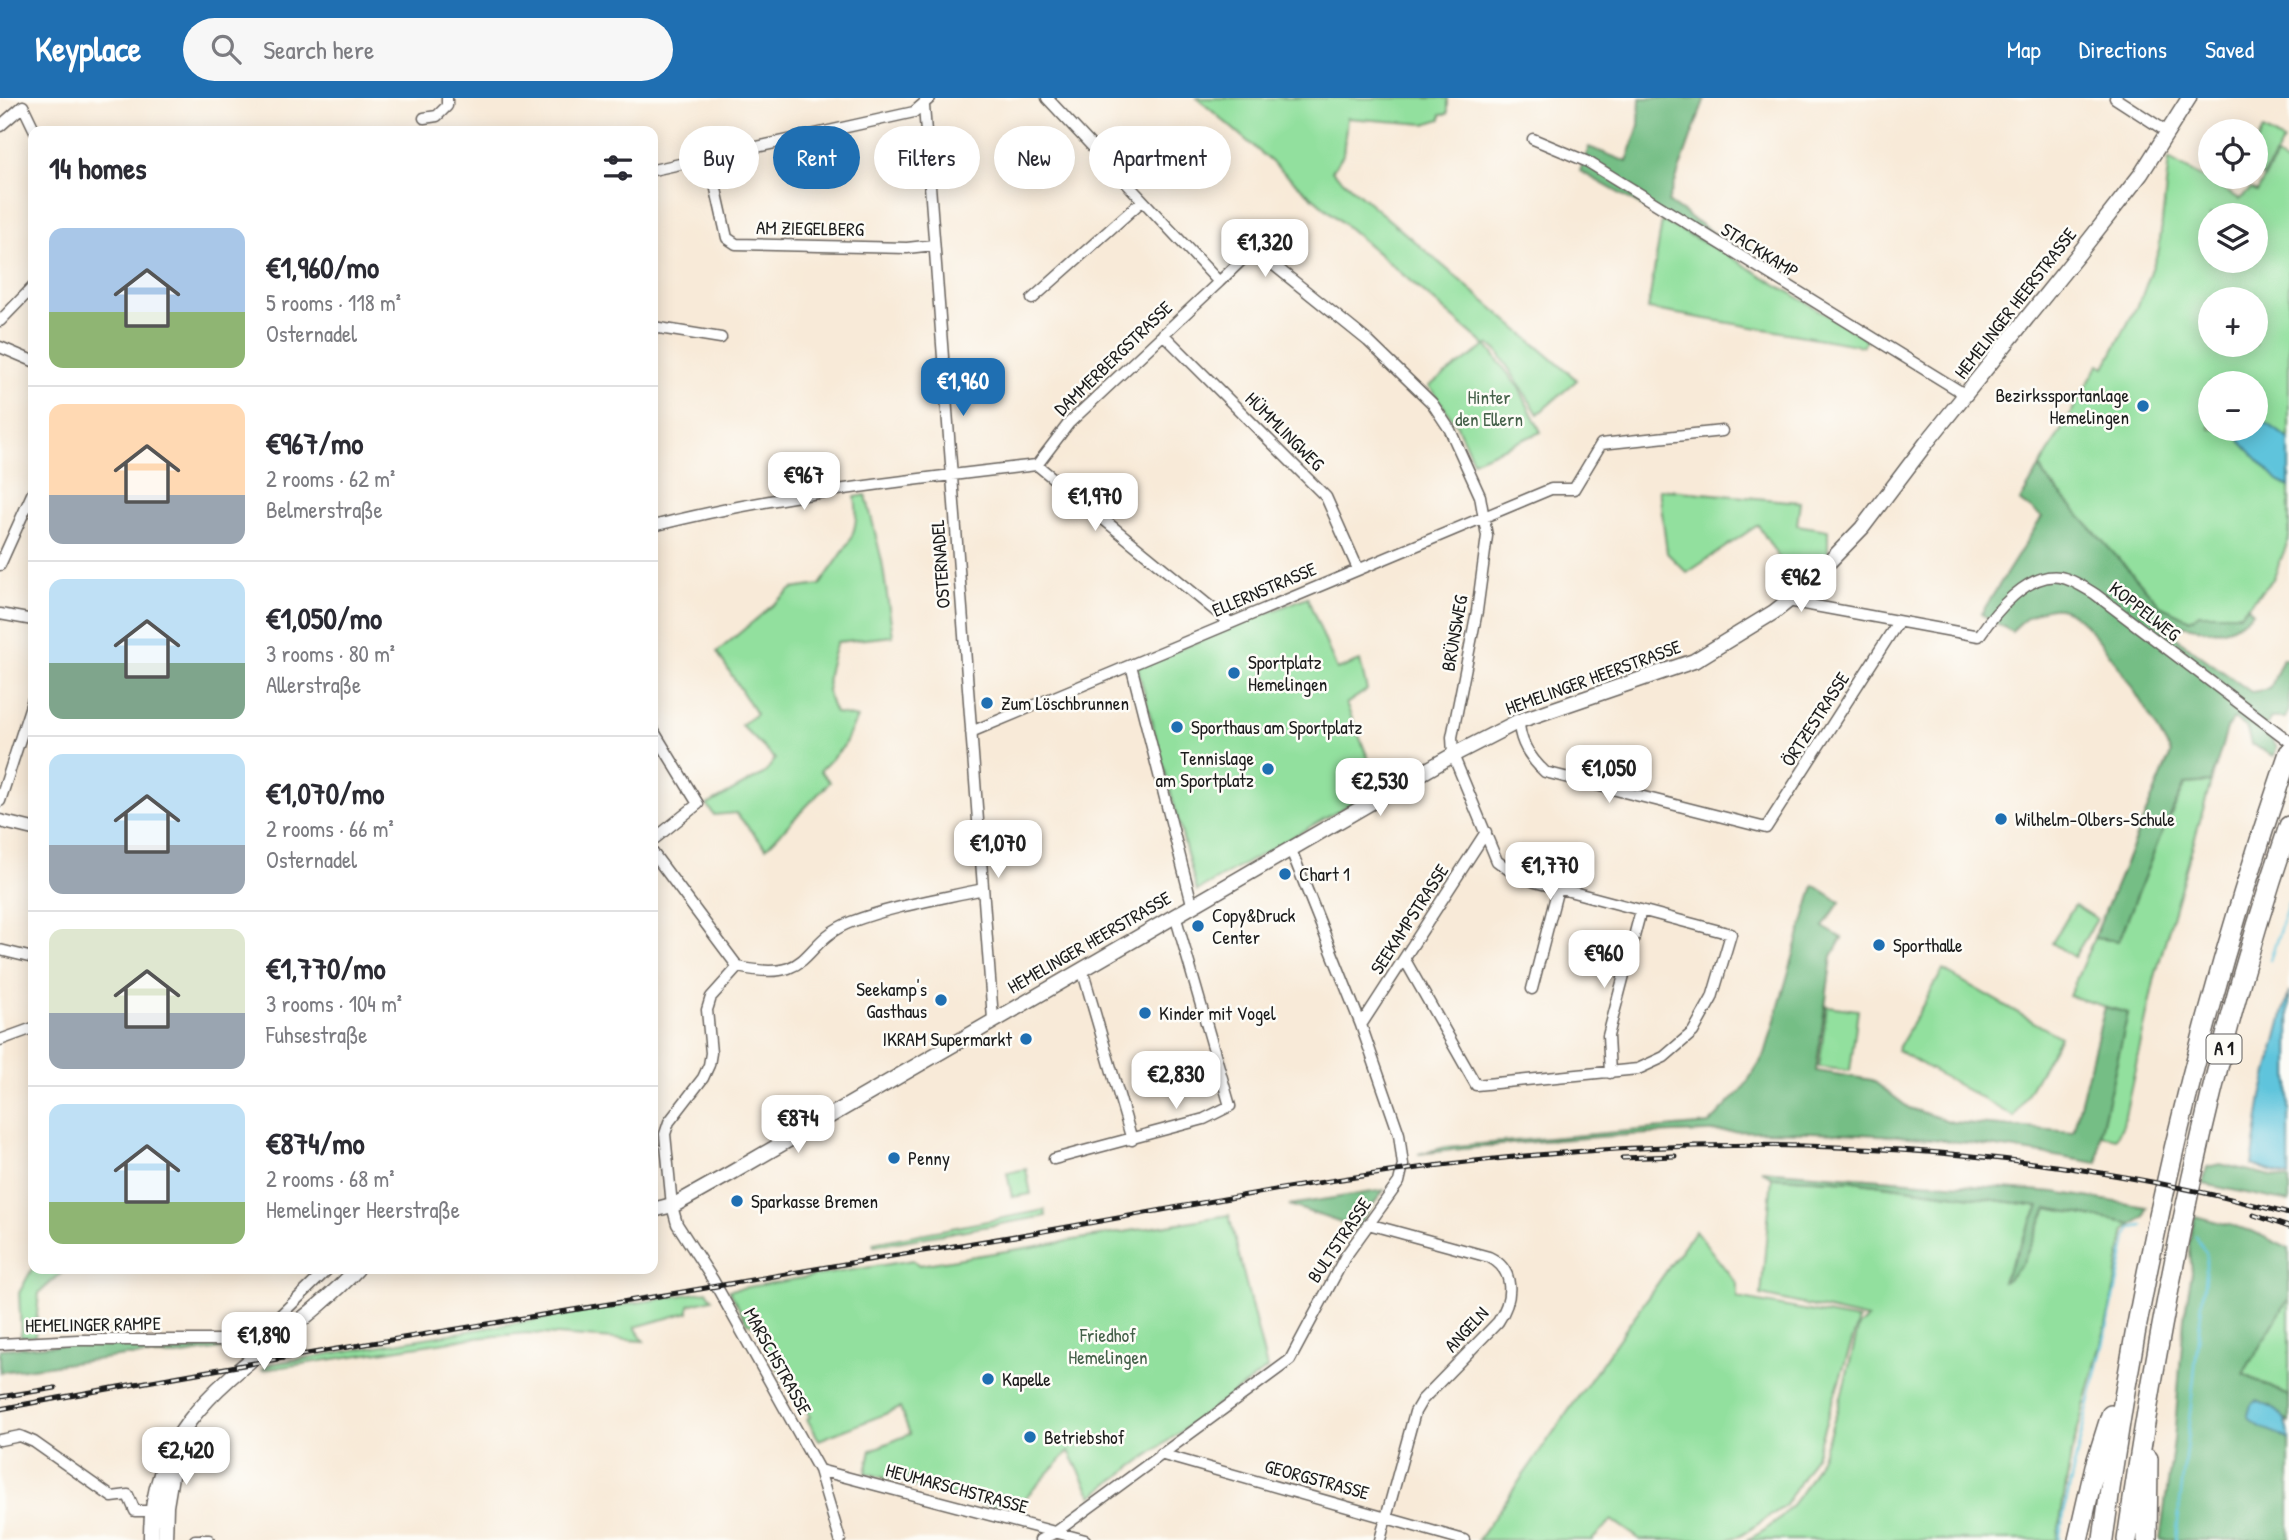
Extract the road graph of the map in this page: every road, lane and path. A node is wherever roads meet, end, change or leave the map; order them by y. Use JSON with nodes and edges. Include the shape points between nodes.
{"nodes":[{"id":1,"x":447,"y":98,"type":"edge"},
{"id":2,"x":1047,"y":98,"type":"edge"},
{"id":3,"x":2115,"y":98,"type":"edge"},
{"id":4,"x":2189,"y":98,"type":"edge"},
{"id":5,"x":927,"y":102,"type":"edge"},
{"id":6,"x":424,"y":118,"type":"dead end"},
{"id":7,"x":0,"y":126,"type":"edge"},
{"id":8,"x":33,"y":126,"type":"edge"},
{"id":9,"x":2169,"y":133,"type":"junction"},
{"id":10,"x":1533,"y":139,"type":"dead end"},
{"id":11,"x":759,"y":147,"type":"edge"},
{"id":12,"x":679,"y":164,"type":"edge"},
{"id":13,"x":658,"y":169,"type":"edge"},
{"id":14,"x":716,"y":189,"type":"edge"},
{"id":15,"x":1142,"y":201,"type":"junction"},
{"id":16,"x":934,"y":245,"type":"junction"},
{"id":17,"x":1219,"y":282,"type":"junction"},
{"id":18,"x":28,"y":292,"type":"edge"},
{"id":19,"x":1032,"y":299,"type":"dead end"},
{"id":20,"x":0,"y":321,"type":"edge"},
{"id":21,"x":658,"y":328,"type":"edge"},
{"id":22,"x":1163,"y":334,"type":"junction"},
{"id":23,"x":721,"y":338,"type":"dead end"},
{"id":24,"x":0,"y":347,"type":"edge"},
{"id":25,"x":28,"y":359,"type":"edge"},
{"id":26,"x":1966,"y":395,"type":"junction"},
{"id":27,"x":1722,"y":431,"type":"dead end"},
{"id":28,"x":1037,"y":465,"type":"junction"},
{"id":29,"x":951,"y":475,"type":"junction"},
{"id":30,"x":28,"y":503,"type":"edge"},
{"id":31,"x":1485,"y":517,"type":"junction"},
{"id":32,"x":658,"y":525,"type":"edge"},
{"id":33,"x":0,"y":565,"type":"edge"},
{"id":34,"x":1358,"y":569,"type":"junction"},
{"id":35,"x":1788,"y":601,"type":"junction"},
{"id":36,"x":0,"y":614,"type":"edge"},
{"id":37,"x":28,"y":619,"type":"edge"},
{"id":38,"x":1229,"y":622,"type":"junction"},
{"id":39,"x":1898,"y":622,"type":"junction"},
{"id":40,"x":1132,"y":665,"type":"junction"},
{"id":41,"x":28,"y":714,"type":"edge"},
{"id":42,"x":1519,"y":721,"type":"junction"},
{"id":43,"x":971,"y":732,"type":"junction"},
{"id":44,"x":2289,"y":741,"type":"edge"},
{"id":45,"x":658,"y":744,"type":"edge"},
{"id":46,"x":2289,"y":753,"type":"edge"},
{"id":47,"x":1453,"y":755,"type":"junction"},
{"id":48,"x":0,"y":801,"type":"edge"},
{"id":49,"x":0,"y":821,"type":"edge"},
{"id":50,"x":2289,"y":826,"type":"edge"},
{"id":51,"x":28,"y":827,"type":"edge"},
{"id":52,"x":1486,"y":832,"type":"junction"},
{"id":53,"x":658,"y":836,"type":"edge"},
{"id":54,"x":1291,"y":850,"type":"junction"},
{"id":55,"x":658,"y":860,"type":"edge"},
{"id":56,"x":1559,"y":888,"type":"junction"},
{"id":57,"x":983,"y":889,"type":"junction"},
{"id":58,"x":1192,"y":904,"type":"junction"},
{"id":59,"x":1641,"y":910,"type":"junction"},
{"id":60,"x":1175,"y":915,"type":"junction"},
{"id":61,"x":0,"y":950,"type":"edge"},
{"id":62,"x":28,"y":957,"type":"edge"},
{"id":63,"x":1405,"y":960,"type":"junction"},
{"id":64,"x":738,"y":967,"type":"junction"},
{"id":65,"x":1082,"y":969,"type":"junction"},
{"id":66,"x":1532,"y":989,"type":"dead end"},
{"id":67,"x":993,"y":1020,"type":"junction"},
{"id":68,"x":1361,"y":1025,"type":"junction"},
{"id":69,"x":28,"y":1030,"type":"edge"},
{"id":70,"x":0,"y":1040,"type":"edge"},
{"id":71,"x":1610,"y":1073,"type":"junction"},
{"id":72,"x":1132,"y":1140,"type":"junction"},
{"id":73,"x":1054,"y":1159,"type":"dead end"},
{"id":74,"x":672,"y":1206,"type":"junction"},
{"id":75,"x":658,"y":1209,"type":"edge"},
{"id":76,"x":1368,"y":1224,"type":"junction"},
{"id":77,"x":323,"y":1274,"type":"edge"},
{"id":78,"x":351,"y":1274,"type":"edge"},
{"id":79,"x":0,"y":1344,"type":"edge"},
{"id":80,"x":2128,"y":1372,"type":"junction"},
{"id":81,"x":2145,"y":1416,"type":"junction"},
{"id":82,"x":181,"y":1432,"type":"junction"},
{"id":83,"x":0,"y":1440,"type":"edge"},
{"id":84,"x":1160,"y":1454,"type":"junction"},
{"id":85,"x":819,"y":1470,"type":"junction"},
{"id":86,"x":152,"y":1511,"type":"junction"},
{"id":87,"x":1386,"y":1516,"type":"junction"},
{"id":88,"x":1058,"y":1536,"type":"edge"},
{"id":89,"x":151,"y":1540,"type":"edge"},
{"id":90,"x":165,"y":1540,"type":"edge"},
{"id":91,"x":195,"y":1540,"type":"edge"},
{"id":92,"x":209,"y":1540,"type":"edge"},
{"id":93,"x":840,"y":1540,"type":"edge"},
{"id":94,"x":1040,"y":1540,"type":"edge"},
{"id":95,"x":1085,"y":1540,"type":"edge"},
{"id":96,"x":1380,"y":1540,"type":"edge"},
{"id":97,"x":1464,"y":1540,"type":"edge"},
{"id":98,"x":2078,"y":1540,"type":"edge"},
{"id":99,"x":2103,"y":1540,"type":"edge"},
{"id":100,"x":2127,"y":1540,"type":"edge"},
{"id":101,"x":2147,"y":1540,"type":"edge"}],
"edges":[{"from":1,"to":6,"type":"street","via":[[447,106],[437,116]]},
{"from":2,"to":15,"type":"street"},
{"from":3,"to":9,"type":"street"},
{"from":4,"to":9,"type":"main road","name":"HEMELINGER HEERSTRASSE"},
{"from":5,"to":11,"type":"street","via":[[914,112]]},
{"from":5,"to":16,"type":"street","name":"OSTERNADEL"},
{"from":7,"to":8,"type":"street","via":[[23,106]]},
{"from":9,"to":26,"type":"main road","name":"HEMELINGER HEERSTRASSE"},
{"from":10,"to":26,"type":"street","name":"STACKKAMP","via":[[1588,162]]},
{"from":12,"to":13,"type":"street"},
{"from":14,"to":16,"type":"street","name":"AM ZIEGELBERG","via":[[727,238],[736,244]]},
{"from":15,"to":17,"type":"street"},
{"from":15,"to":19,"type":"street"},
{"from":16,"to":29,"type":"street","name":"OSTERNADEL"},
{"from":17,"to":22,"type":"street","name":"DAMMERBERGSTRASSE"},
{"from":17,"to":31,"type":"street","via":[[1246,256],[1260,254],[1367,341],[1423,394],[1450,430]]},
{"from":18,"to":20,"type":"street"},
{"from":21,"to":23,"type":"street"},
{"from":22,"to":28,"type":"street","name":"DAMMERBERGSTRASSE","via":[[1069,423]]},
{"from":22,"to":34,"type":"street","name":"HÜMMLINGWEG","via":[[1326,497]]},
{"from":24,"to":25,"type":"street"},
{"from":26,"to":35,"type":"main road","name":"HEMELINGER HEERSTRASSE","via":[[1862,528]]},
{"from":27,"to":31,"type":"street","name":"ELLERNSTRASSE","via":[[1601,444],[1577,494],[1551,489]]},
{"from":28,"to":29,"type":"street"},
{"from":28,"to":38,"type":"street"},
{"from":29,"to":32,"type":"street","via":[[712,511]]},
{"from":29,"to":43,"type":"street","name":"OSTERNADEL"},
{"from":30,"to":33,"type":"street"},
{"from":31,"to":34,"type":"street","name":"ELLERNSTRASSE"},
{"from":31,"to":47,"type":"street","name":"BRÜNSWEG","via":[[1477,611],[1452,737]]},
{"from":34,"to":38,"type":"street","name":"ELLERNSTRASSE"},
{"from":35,"to":39,"type":"street"},
{"from":35,"to":42,"type":"main road","name":"HEMELINGER HEERSTRASSE","via":[[1694,661]]},
{"from":36,"to":37,"type":"street"},
{"from":38,"to":40,"type":"street","name":"ELLERNSTRASSE"},
{"from":39,"to":42,"type":"street","name":"ÖRTZESTRASSE","via":[[1766,828],[1545,772],[1531,758]]},
{"from":39,"to":44,"type":"street","name":"KOPPELWEG","via":[[1979,636],[1990,619],[2035,581],[2059,577],[2095,594]]},
{"from":40,"to":43,"type":"street","name":"ELLERNSTRASSE"},
{"from":40,"to":58,"type":"street"},
{"from":41,"to":48,"type":"street"},
{"from":42,"to":47,"type":"main road","name":"HEMELINGER HEERSTRASSE"},
{"from":43,"to":57,"type":"street","name":"OSTERNADEL"},
{"from":45,"to":53,"type":"street","via":[[698,804]]},
{"from":46,"to":80,"type":"highway","number":"A 1","via":[[2192,1075]]},
{"from":47,"to":52,"type":"street"},
{"from":47,"to":54,"type":"main road","name":"HEMELINGER HEERSTRASSE"},
{"from":49,"to":51,"type":"street"},
{"from":50,"to":81,"type":"highway","number":"A 1","via":[[2199,1145]]},
{"from":52,"to":56,"type":"street","via":[[1497,860],[1513,873]]},
{"from":52,"to":63,"type":"street","name":"SEEKAMPSTRASSE"},
{"from":54,"to":58,"type":"main road","name":"HEMELINGER HEERSTRASSE"},
{"from":54,"to":68,"type":"street","name":"BULTSTRASSE"},
{"from":55,"to":64,"type":"street"},
{"from":56,"to":59,"type":"street"},
{"from":56,"to":66,"type":"street"},
{"from":57,"to":64,"type":"street","via":[[848,923],[797,965],[784,970]]},
{"from":57,"to":67,"type":"street","name":"OSTERNADEL"},
{"from":58,"to":60,"type":"main road","name":"HEMELINGER HEERSTRASSE"},
{"from":59,"to":71,"type":"street","via":[[1608,1036]]},
{"from":59,"to":71,"type":"street","via":[[1731,934],[1712,998],[1693,1032],[1664,1057],[1638,1069]]},
{"from":60,"to":65,"type":"main road","name":"HEMELINGER HEERSTRASSE"},
{"from":60,"to":72,"type":"street","via":[[1230,1106],[1204,1119]]},
{"from":61,"to":62,"type":"street"},
{"from":63,"to":68,"type":"street","name":"SEEKAMPSTRASSE"},
{"from":63,"to":71,"type":"street","via":[[1476,1085]]},
{"from":64,"to":74,"type":"street","name":"MARSCHSTRASSE","via":[[710,997],[709,1065],[665,1135]]},
{"from":65,"to":67,"type":"main road","name":"HEMELINGER HEERSTRASSE"},
{"from":65,"to":72,"type":"street"},
{"from":67,"to":74,"type":"main road","name":"HEMELINGER HEERSTRASSE"},
{"from":68,"to":76,"type":"street","name":"BULTSTRASSE","via":[[1399,1135],[1403,1165],[1391,1195]]},
{"from":69,"to":70,"type":"street"},
{"from":72,"to":73,"type":"street"},
{"from":74,"to":75,"type":"main road","name":"HEMELINGER HEERSTRASSE"},
{"from":74,"to":85,"type":"street","name":"MARSCHSTRASSE","via":[[677,1224]]},
{"from":76,"to":84,"type":"street","name":"BULTSTRASSE","via":[[1325,1291],[1290,1360]]},
{"from":76,"to":87,"type":"street","name":"ANGELN","via":[[1489,1257],[1504,1269],[1510,1284],[1507,1309],[1498,1322],[1415,1412]]},
{"from":77,"to":79,"type":"street","name":"HEMELINGER RAMPE","via":[[263,1332],[219,1340]]},
{"from":78,"to":82,"type":"main road","via":[[200,1404]]},
{"from":80,"to":98,"type":"highway","via":[[2104,1434]]},
{"from":80,"to":99,"type":"highway","number":"A 1"},
{"from":81,"to":100,"type":"highway","number":"A 1"},
{"from":81,"to":101,"type":"highway"},
{"from":82,"to":86,"type":"main road","via":[[164,1464]]},
{"from":82,"to":90,"type":"main road","via":[[166,1506]]},
{"from":83,"to":86,"type":"street","via":[[20,1436],[34,1442],[112,1497],[128,1495],[135,1511]]},
{"from":84,"to":87,"type":"street","name":"GEORGSTRASSE"},
{"from":84,"to":88,"type":"street","name":"BULTSTRASSE"},
{"from":85,"to":88,"type":"street","name":"HEUMARSCHSTRASSE"},
{"from":85,"to":93,"type":"street","name":"MARSCHSTRASSE"},
{"from":86,"to":89,"type":"main road"},
{"from":87,"to":96,"type":"street","name":"ANGELN"},
{"from":87,"to":97,"type":"street","name":"GEORGSTRASSE"},
{"from":88,"to":94,"type":"street","name":"BULTSTRASSE"},
{"from":88,"to":95,"type":"street","name":"HEUMARSCHSTRASSE"},
{"from":91,"to":92,"type":"street"}]}
